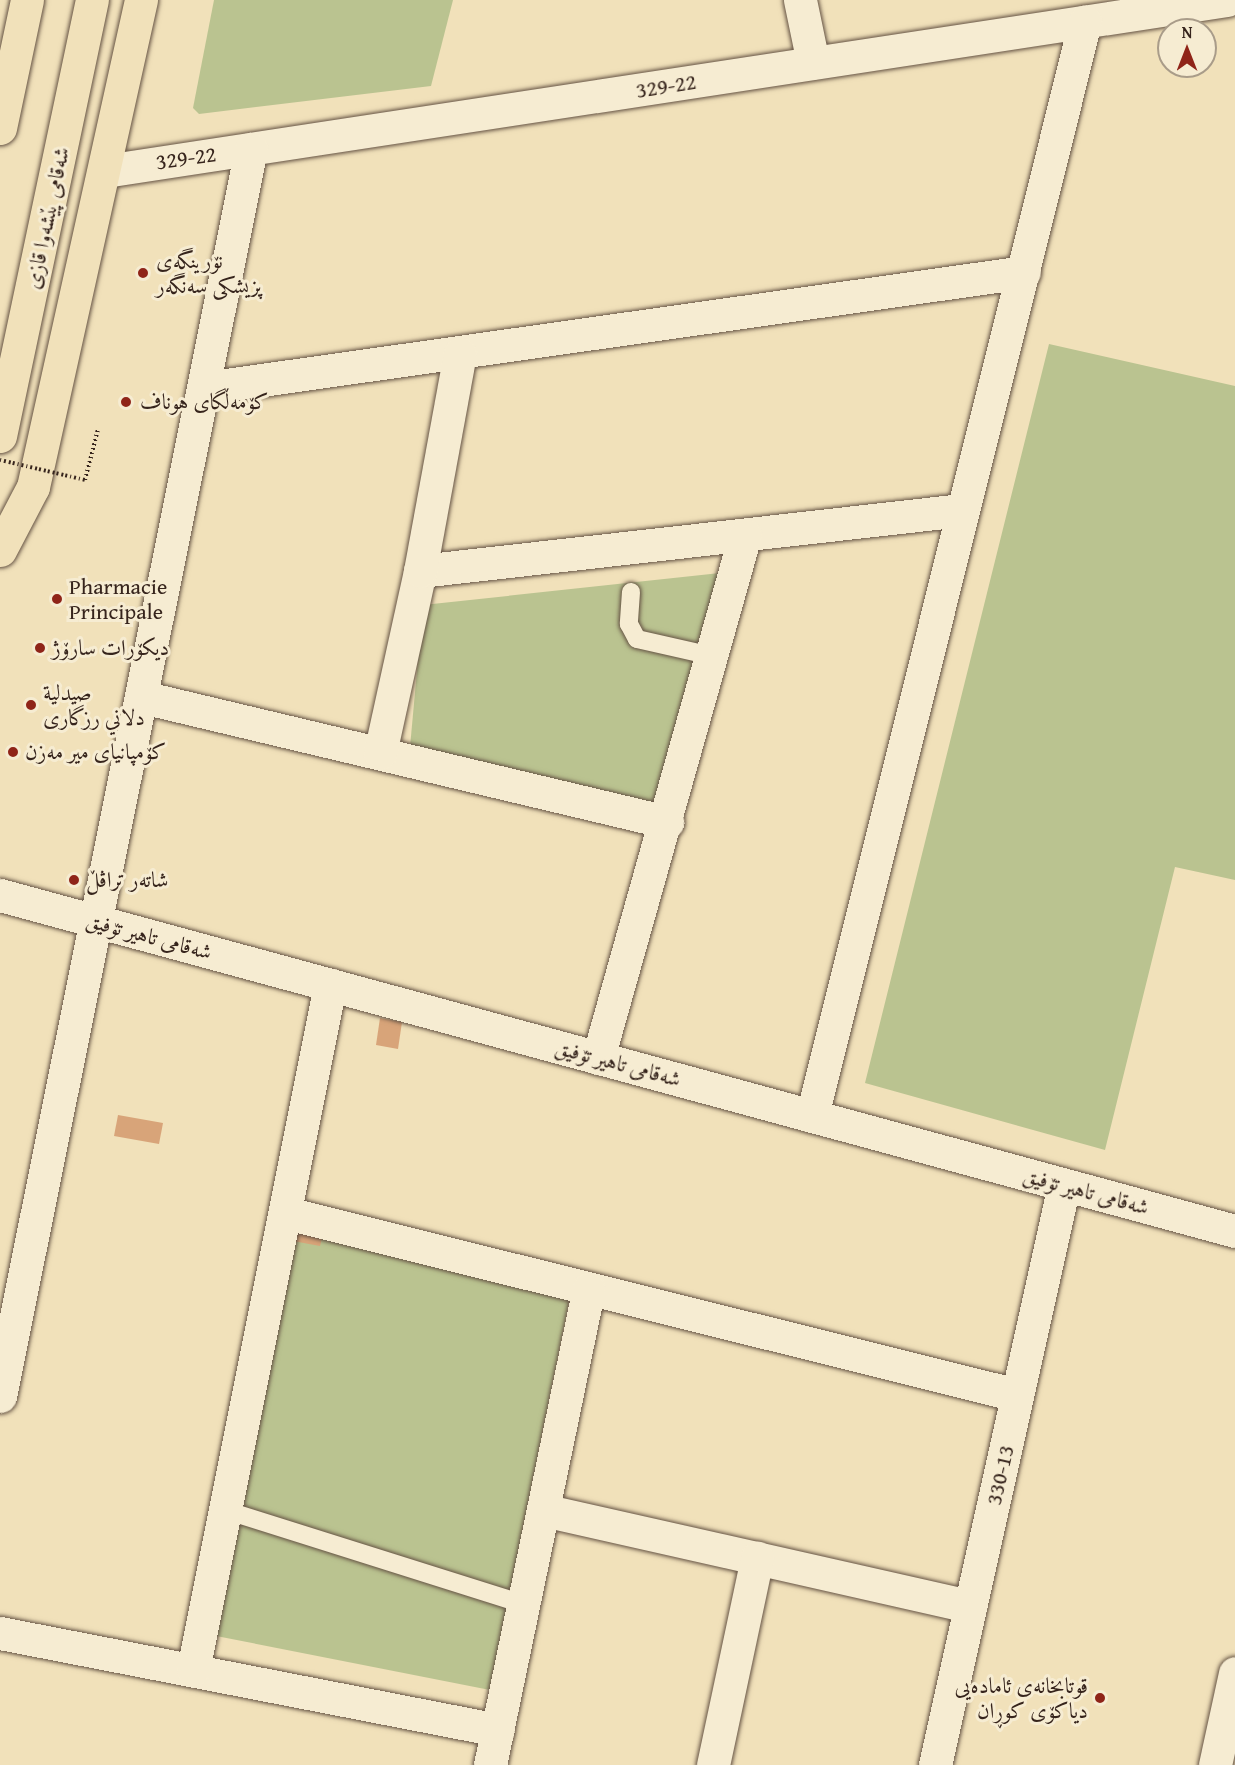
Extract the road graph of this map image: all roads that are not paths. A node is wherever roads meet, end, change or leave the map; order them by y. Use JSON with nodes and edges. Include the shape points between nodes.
{"nodes":[{"id":1,"x":27,"y":0,"type":"edge"},
{"id":2,"x":92,"y":0,"type":"edge"},
{"id":3,"x":141,"y":0,"type":"edge"},
{"id":4,"x":148,"y":0,"type":"edge"},
{"id":5,"x":800,"y":0,"type":"edge"},
{"id":6,"x":1227,"y":0,"type":"edge"},
{"id":7,"x":1085,"y":22,"type":"junction"},
{"id":8,"x":133,"y":40,"type":"junction"},
{"id":9,"x":813,"y":63,"type":"junction"},
{"id":10,"x":0,"y":128,"type":"edge"},
{"id":11,"x":251,"y":149,"type":"junction"},
{"id":12,"x":105,"y":171,"type":"junction"},
{"id":13,"x":1024,"y":272,"type":"junction"},
{"id":14,"x":460,"y":354,"type":"junction"},
{"id":15,"x":205,"y":388,"type":"junction"},
{"id":16,"x":0,"y":436,"type":"edge"},
{"id":17,"x":962,"y":510,"type":"junction"},
{"id":18,"x":745,"y":535,"type":"junction"},
{"id":19,"x":0,"y":550,"type":"edge"},
{"id":20,"x":420,"y":570,"type":"junction"},
{"id":21,"x":631,"y":592,"type":"dead end"},
{"id":22,"x":712,"y":656,"type":"junction"},
{"id":23,"x":142,"y":697,"type":"junction"},
{"id":24,"x":380,"y":753,"type":"junction"},
{"id":25,"x":667,"y":822,"type":"junction"},
{"id":26,"x":0,"y":895,"type":"edge"},
{"id":27,"x":97,"y":922,"type":"junction"},
{"id":28,"x":330,"y":985,"type":"junction"},
{"id":29,"x":598,"y":1058,"type":"junction"},
{"id":30,"x":812,"y":1116,"type":"junction"},
{"id":31,"x":1064,"y":1185,"type":"junction"},
{"id":32,"x":286,"y":1213,"type":"junction"},
{"id":33,"x":1235,"y":1231,"type":"edge"},
{"id":34,"x":589,"y":1289,"type":"junction"},
{"id":35,"x":0,"y":1395,"type":"edge"},
{"id":36,"x":1017,"y":1395,"type":"junction"},
{"id":37,"x":225,"y":1510,"type":"junction"},
{"id":38,"x":543,"y":1510,"type":"junction"},
{"id":39,"x":756,"y":1558,"type":"junction"},
{"id":40,"x":524,"y":1604,"type":"junction"},
{"id":41,"x":970,"y":1606,"type":"junction"},
{"id":42,"x":0,"y":1633,"type":"edge"},
{"id":43,"x":193,"y":1670,"type":"junction"},
{"id":44,"x":1235,"y":1673,"type":"edge"},
{"id":45,"x":498,"y":1730,"type":"junction"},
{"id":46,"x":490,"y":1765,"type":"edge"},
{"id":47,"x":713,"y":1765,"type":"edge"},
{"id":48,"x":935,"y":1765,"type":"edge"},
{"id":49,"x":1215,"y":1765,"type":"edge"}],
"edges":[{"from":1,"to":10,"type":"highway"},
{"from":2,"to":16,"type":"highway","name":"شەقامی پێشەوا قازی"},
{"from":3,"to":8,"type":"highway"},
{"from":4,"to":8,"type":"highway"},
{"from":5,"to":9,"type":"street"},
{"from":6,"to":7,"type":"street","name":"329-22"},
{"from":7,"to":9,"type":"street","name":"329-22"},
{"from":7,"to":13,"type":"street"},
{"from":8,"to":12,"type":"highway"},
{"from":9,"to":11,"type":"street","name":"329-22"},
{"from":11,"to":12,"type":"street","name":"329-22"},
{"from":11,"to":15,"type":"street"},
{"from":12,"to":19,"type":"highway","via":[[33,487]]},
{"from":13,"to":14,"type":"street"},
{"from":13,"to":17,"type":"street"},
{"from":14,"to":15,"type":"street"},
{"from":14,"to":20,"type":"street"},
{"from":15,"to":23,"type":"street"},
{"from":17,"to":18,"type":"street"},
{"from":17,"to":30,"type":"street"},
{"from":18,"to":20,"type":"street"},
{"from":18,"to":22,"type":"street"},
{"from":20,"to":24,"type":"street"},
{"from":21,"to":22,"type":"lane","via":[[629,624],[637,639]]},
{"from":22,"to":25,"type":"street"},
{"from":23,"to":24,"type":"street"},
{"from":23,"to":27,"type":"street"},
{"from":24,"to":25,"type":"street"},
{"from":25,"to":29,"type":"street"},
{"from":26,"to":27,"type":"street","name":"شەقامی تاهیر تۆفیق"},
{"from":27,"to":28,"type":"street","name":"شەقامی تاهیر تۆفیق"},
{"from":27,"to":35,"type":"street"},
{"from":28,"to":29,"type":"street","name":"شەقامی تاهیر تۆفیق"},
{"from":28,"to":32,"type":"street"},
{"from":29,"to":30,"type":"street","name":"شەقامی تاهیر تۆفیق"},
{"from":30,"to":31,"type":"street","name":"شەقامی تاهیر تۆفیق"},
{"from":31,"to":33,"type":"street","name":"شەقامی تاهیر تۆفیق"},
{"from":31,"to":36,"type":"street","name":"330-13"},
{"from":32,"to":34,"type":"street"},
{"from":32,"to":37,"type":"street"},
{"from":34,"to":36,"type":"street"},
{"from":34,"to":38,"type":"street"},
{"from":36,"to":41,"type":"street","name":"330-13"},
{"from":37,"to":40,"type":"lane"},
{"from":37,"to":43,"type":"street"},
{"from":38,"to":39,"type":"street"},
{"from":38,"to":40,"type":"street"},
{"from":39,"to":41,"type":"street"},
{"from":39,"to":47,"type":"street"},
{"from":40,"to":45,"type":"street"},
{"from":41,"to":48,"type":"street","name":"330-13"},
{"from":42,"to":43,"type":"street"},
{"from":43,"to":45,"type":"street"},
{"from":44,"to":49,"type":"street"},
{"from":45,"to":46,"type":"street"}]}
